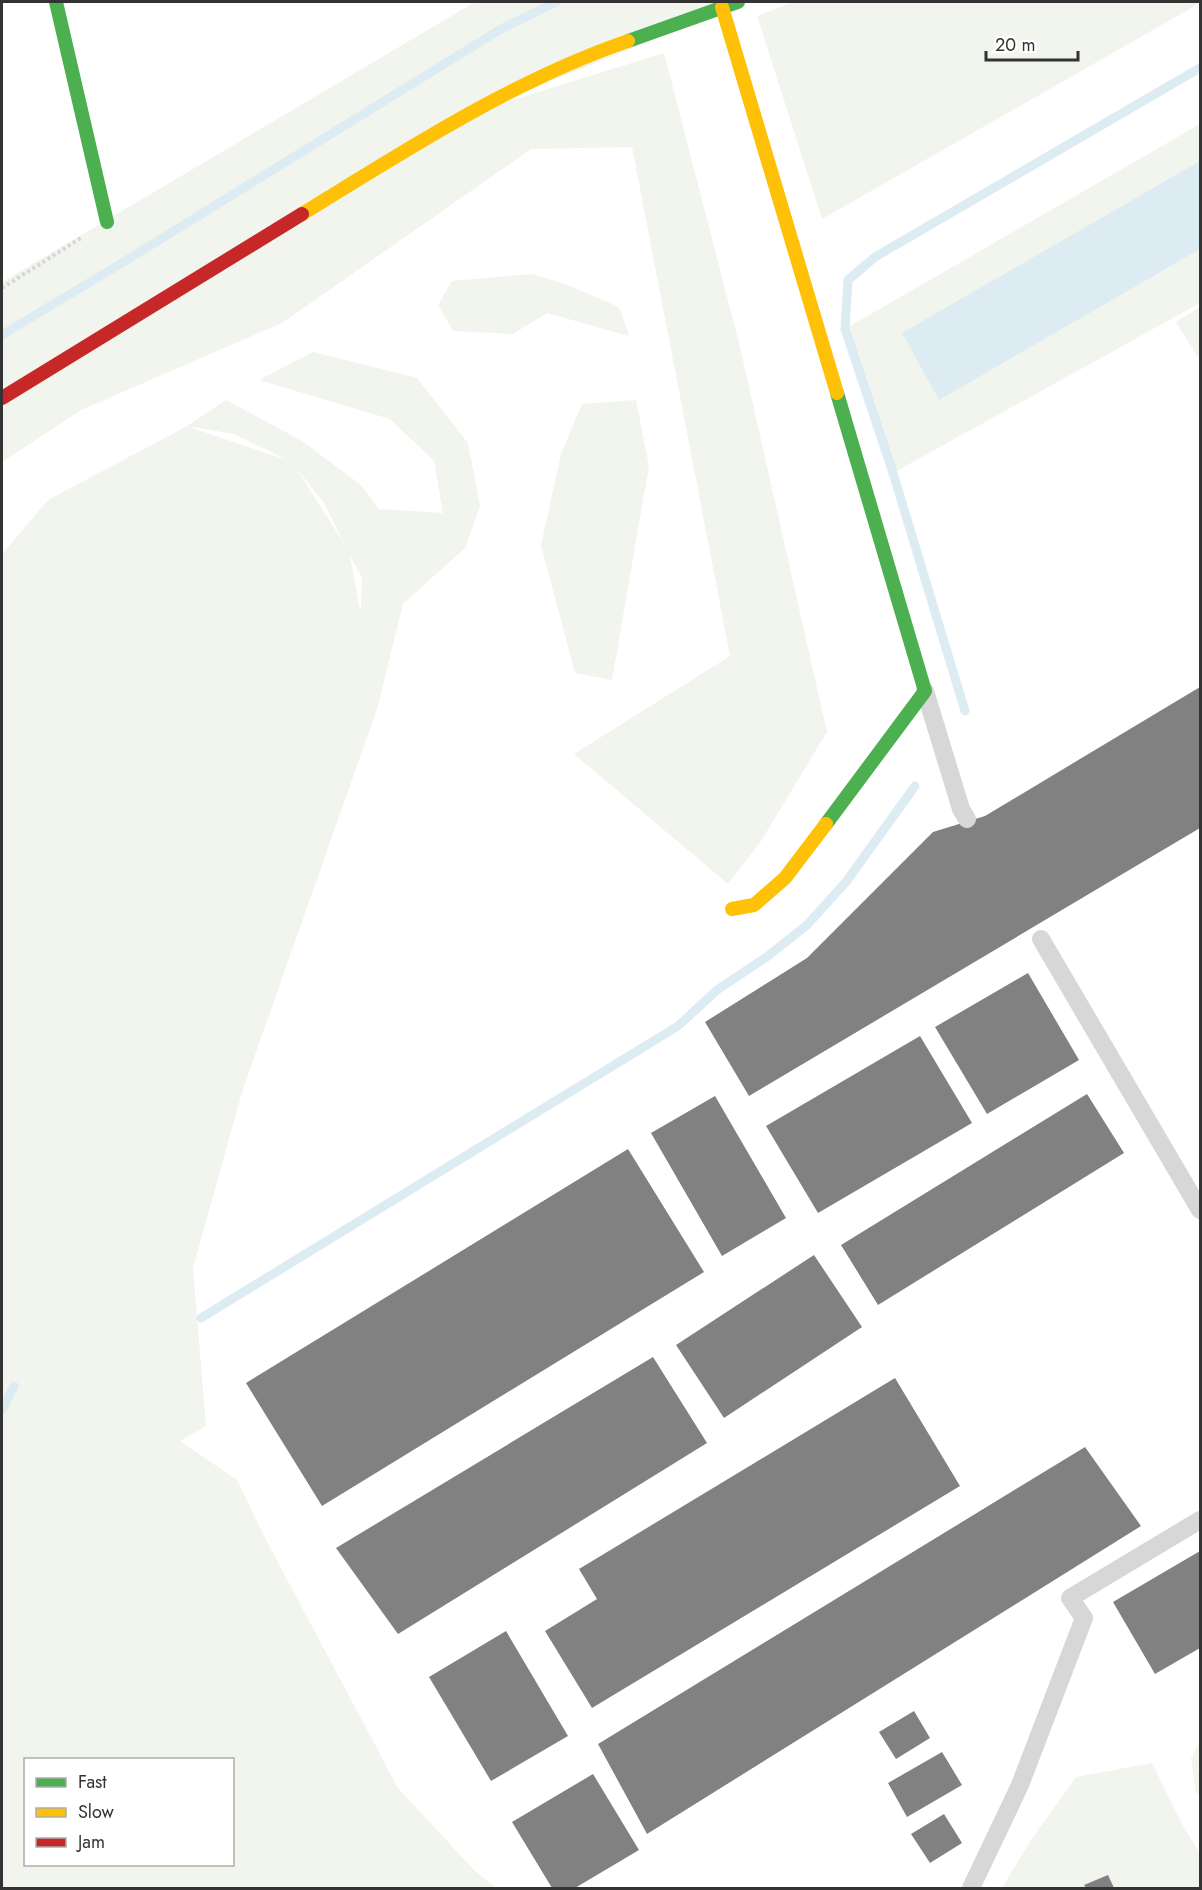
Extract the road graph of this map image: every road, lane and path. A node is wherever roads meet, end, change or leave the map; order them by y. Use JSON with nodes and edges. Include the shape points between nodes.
{"nodes":[{"id":1,"x":56,"y":2,"type":"edge"},
{"id":2,"x":738,"y":2,"type":"edge"},
{"id":3,"x":722,"y":7,"type":"junction"},
{"id":4,"x":107,"y":222,"type":"joint"},
{"id":5,"x":2,"y":288,"type":"edge"},
{"id":6,"x":2,"y":398,"type":"edge"},
{"id":7,"x":925,"y":691,"type":"junction"},
{"id":8,"x":968,"y":819,"type":"dead end"},
{"id":9,"x":732,"y":909,"type":"dead end"},
{"id":10,"x":1041,"y":939,"type":"dead end"},
{"id":11,"x":1200,"y":1210,"type":"edge"},
{"id":12,"x":1200,"y":1520,"type":"edge"},
{"id":13,"x":971,"y":1888,"type":"edge"}],
"edges":[{"from":1,"to":4,"type":"street"},
{"from":2,"to":3,"type":"street"},
{"from":3,"to":6,"type":"street","via":[[589,54],[480,107]]},
{"from":3,"to":7,"type":"street"},
{"from":4,"to":5,"type":"path"},
{"from":7,"to":8,"type":"lane","via":[[961,809]]},
{"from":7,"to":9,"type":"street","via":[[785,878],[754,905]]},
{"from":10,"to":11,"type":"lane"},
{"from":12,"to":13,"type":"lane","via":[[1071,1598],[1084,1618],[1020,1785]]}]}
